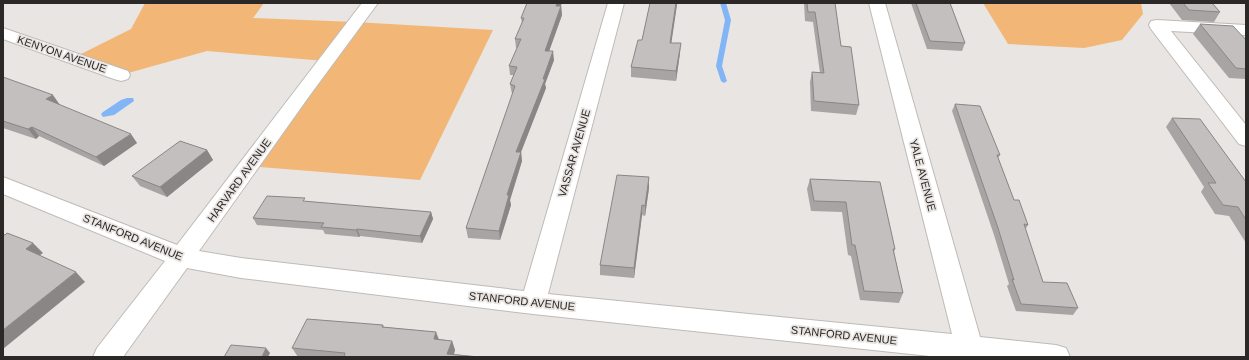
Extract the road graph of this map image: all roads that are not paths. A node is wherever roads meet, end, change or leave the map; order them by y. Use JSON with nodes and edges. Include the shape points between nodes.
{"nodes":[{"id":1,"x":370,"y":3,"type":"edge"},
{"id":2,"x":616,"y":3,"type":"edge"},
{"id":3,"x":877,"y":3,"type":"edge"},
{"id":4,"x":1246,"y":30,"type":"edge"},
{"id":5,"x":3,"y":33,"type":"edge"},
{"id":6,"x":121,"y":75,"type":"dead end"},
{"id":7,"x":1246,"y":139,"type":"edge"},
{"id":8,"x":3,"y":185,"type":"edge"},
{"id":9,"x":183,"y":258,"type":"junction"},
{"id":10,"x":533,"y":303,"type":"junction"},
{"id":11,"x":969,"y":348,"type":"junction"},
{"id":12,"x":107,"y":357,"type":"edge"},
{"id":13,"x":1056,"y":357,"type":"edge"}],
"edges":[{"from":1,"to":9,"type":"street","name":"HARVARD AVENUE"},
{"from":2,"to":10,"type":"street","name":"VASSAR AVENUE"},
{"from":3,"to":11,"type":"street","name":"YALE AVENUE"},
{"from":4,"to":7,"type":"street","via":[[1157,25]]},
{"from":5,"to":6,"type":"street","name":"KENYON AVENUE"},
{"from":8,"to":9,"type":"street","name":"STANFORD AVENUE"},
{"from":9,"to":10,"type":"street","name":"STANFORD AVENUE","via":[[241,268]]},
{"from":9,"to":12,"type":"street","name":"HARVARD AVENUE"},
{"from":10,"to":11,"type":"street","name":"STANFORD AVENUE"},
{"from":11,"to":13,"type":"street","name":"STANFORD AVENUE"}]}
